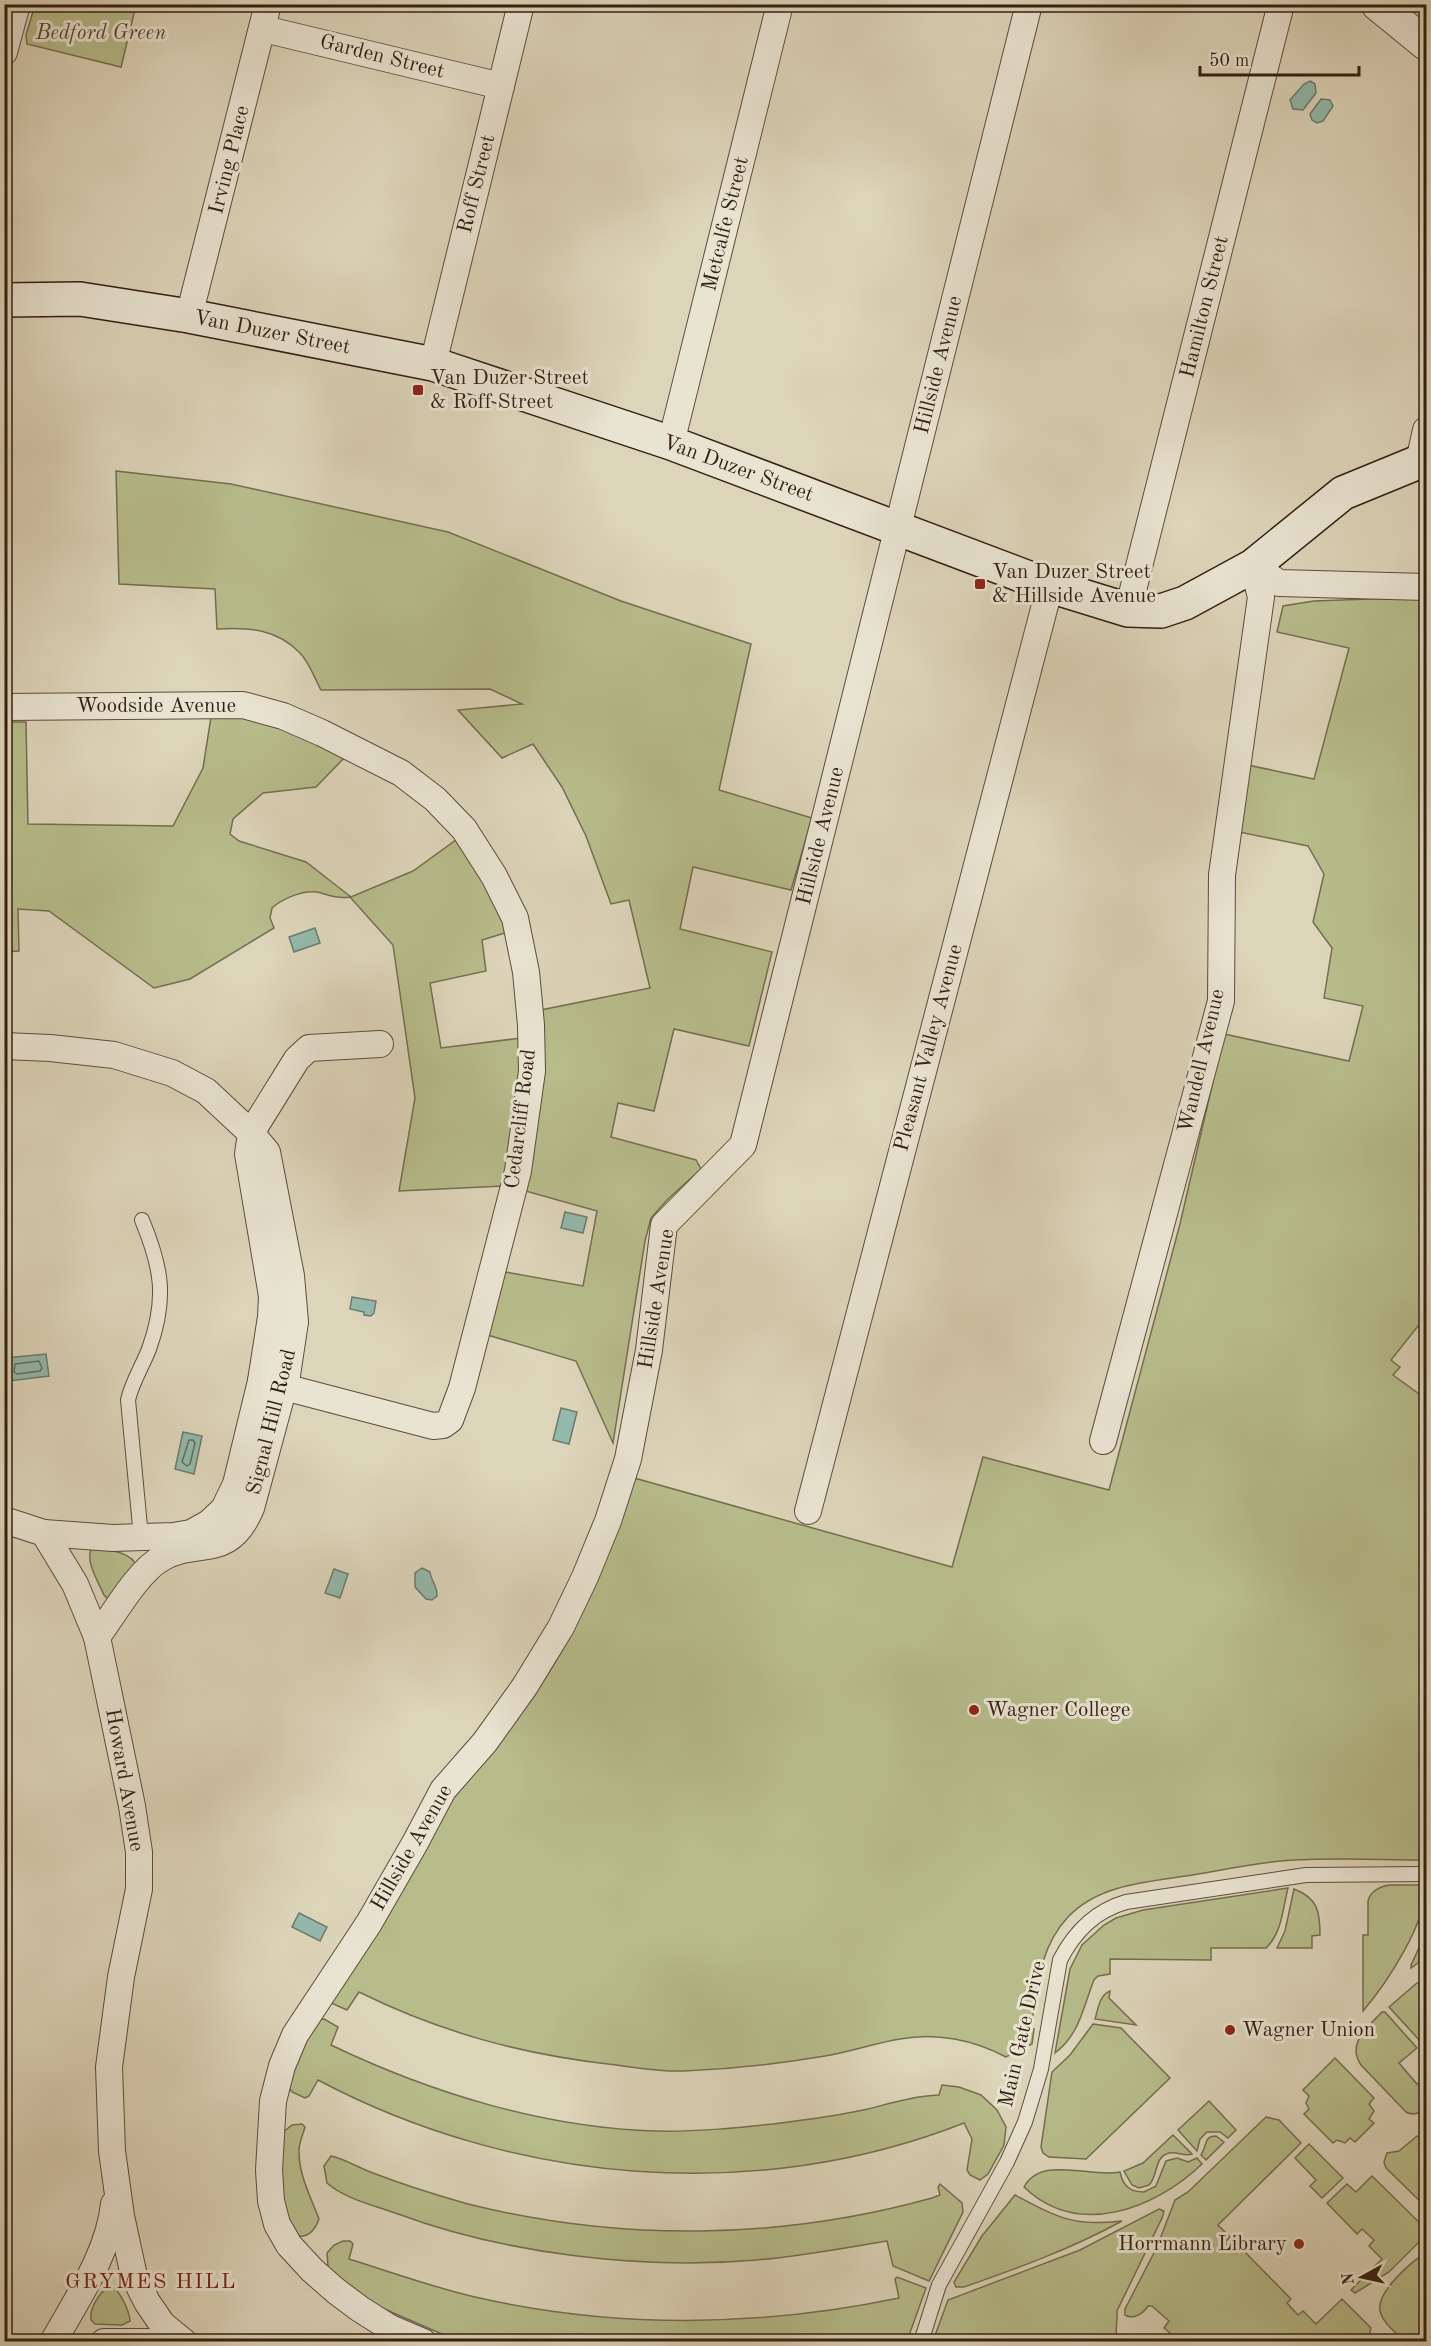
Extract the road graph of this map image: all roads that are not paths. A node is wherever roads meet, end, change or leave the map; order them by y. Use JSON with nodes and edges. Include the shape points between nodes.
{"nodes":[{"id":1,"x":17,"y":4,"type":"edge"},
{"id":2,"x":521,"y":4,"type":"edge"},
{"id":3,"x":780,"y":4,"type":"edge"},
{"id":4,"x":1029,"y":4,"type":"edge"},
{"id":5,"x":1281,"y":4,"type":"edge"},
{"id":6,"x":1377,"y":4,"type":"edge"},
{"id":7,"x":266,"y":16,"type":"edge"},
{"id":8,"x":1426,"y":44,"type":"edge"},
{"id":9,"x":4,"y":52,"type":"edge"},
{"id":10,"x":501,"y":86,"type":"junction"},
{"id":11,"x":4,"y":300,"type":"edge"},
{"id":12,"x":189,"y":316,"type":"junction"},
{"id":13,"x":433,"y":364,"type":"junction"},
{"id":14,"x":1426,"y":430,"type":"edge"},
{"id":15,"x":671,"y":443,"type":"junction"},
{"id":16,"x":1423,"y":460,"type":"edge"},
{"id":17,"x":898,"y":528,"type":"junction"},
{"id":18,"x":1253,"y":566,"type":"junction"},
{"id":19,"x":1050,"y":586,"type":"junction"},
{"id":20,"x":1426,"y":587,"type":"edge"},
{"id":21,"x":1128,"y":610,"type":"junction"},
{"id":22,"x":4,"y":692,"type":"edge"},
{"id":23,"x":5,"y":707,"type":"edge"},
{"id":24,"x":401,"y":773,"type":"joint"},
{"id":25,"x":380,"y":1044,"type":"dead end"},
{"id":26,"x":4,"y":1046,"type":"edge"},
{"id":27,"x":251,"y":1133,"type":"junction"},
{"id":28,"x":142,"y":1220,"type":"dead end"},
{"id":29,"x":272,"y":1384,"type":"junction"},
{"id":30,"x":1103,"y":1441,"type":"dead end"},
{"id":31,"x":807,"y":1511,"type":"dead end"},
{"id":32,"x":4,"y":1520,"type":"edge"},
{"id":33,"x":44,"y":1533,"type":"junction"},
{"id":34,"x":141,"y":1537,"type":"junction"},
{"id":35,"x":174,"y":1545,"type":"junction"},
{"id":36,"x":97,"y":1637,"type":"junction"},
{"id":37,"x":1426,"y":1874,"type":"edge"},
{"id":38,"x":116,"y":2182,"type":"junction"},
{"id":39,"x":53,"y":2342,"type":"edge"},
{"id":40,"x":104,"y":2342,"type":"edge"},
{"id":41,"x":148,"y":2342,"type":"edge"},
{"id":42,"x":184,"y":2342,"type":"edge"},
{"id":43,"x":423,"y":2342,"type":"edge"},
{"id":44,"x":921,"y":2342,"type":"edge"}],
"edges":[{"from":1,"to":9,"type":"street"},
{"from":2,"to":10,"type":"street","name":"Roff Street"},
{"from":3,"to":15,"type":"street","name":"Metcalfe Street"},
{"from":4,"to":17,"type":"street","name":"Hillside Avenue"},
{"from":5,"to":21,"type":"street","name":"Hamilton Street"},
{"from":6,"to":8,"type":"street"},
{"from":7,"to":10,"type":"street","name":"Garden Street"},
{"from":7,"to":12,"type":"street","name":"Irving Place"},
{"from":10,"to":13,"type":"street","name":"Roff Street"},
{"from":11,"to":12,"type":"main road","name":"Van Duzer Street","via":[[80,299]]},
{"from":12,"to":13,"type":"main road","name":"Van Duzer Street"},
{"from":13,"to":15,"type":"main road","name":"Van Duzer Street"},
{"from":14,"to":16,"type":"street"},
{"from":15,"to":17,"type":"main road","name":"Van Duzer Street"},
{"from":16,"to":18,"type":"main road","name":"Van Duzer Street","via":[[1343,493]]},
{"from":17,"to":19,"type":"main road","name":"Van Duzer Street"},
{"from":17,"to":43,"type":"street","name":"Hillside Avenue","via":[[743,1145],[664,1225],[642,1395],[628,1460],[608,1521],[561,1627],[525,1686],[443,1790],[369,1923],[296,2035],[282,2066],[273,2101],[269,2170],[271,2202],[278,2224],[295,2252],[336,2291],[390,2328]]},
{"from":18,"to":20,"type":"street","via":[[1279,584]]},
{"from":18,"to":21,"type":"main road","name":"Van Duzer Street","via":[[1185,603],[1161,611]]},
{"from":18,"to":30,"type":"street","name":"Wandell Avenue","via":[[1261,597],[1222,875],[1221,1001]]},
{"from":19,"to":21,"type":"main road","name":"Van Duzer Street"},
{"from":19,"to":31,"type":"street","name":"Pleasant Valley Avenue"},
{"from":22,"to":23,"type":"street"},
{"from":23,"to":24,"type":"street","name":"Woodside Avenue","via":[[243,705],[283,716]]},
{"from":24,"to":29,"type":"street","name":"Cedarcliff Road","via":[[435,799],[464,829],[515,918],[526,972],[532,1071],[518,1171],[462,1388],[450,1420],[433,1426]]},
{"from":25,"to":27,"type":"street","name":"Signal Hill Road","via":[[309,1048],[297,1059]]},
{"from":26,"to":27,"type":"street","via":[[114,1055],[172,1073],[206,1091]]},
{"from":27,"to":29,"type":"street","name":"Signal Hill Road","via":[[248,1154],[282,1292],[294,1322],[293,1343]]},
{"from":28,"to":34,"type":"lane","via":[[155,1251],[160,1299],[149,1349],[128,1400]]},
{"from":29,"to":35,"type":"street","name":"Signal Hill Road","via":[[224,1509]]},
{"from":32,"to":33,"type":"street"},
{"from":33,"to":34,"type":"street"},
{"from":33,"to":36,"type":"street","name":"Howard Avenue","via":[[75,1584]]},
{"from":34,"to":35,"type":"street"},
{"from":35,"to":36,"type":"street","name":"Signal Hill Road","via":[[147,1568]]},
{"from":36,"to":38,"type":"street","name":"Howard Avenue","via":[[139,1852],[139,1889],[121,1977],[109,2067]]},
{"from":37,"to":44,"type":"lane","name":"Main Gate Drive","via":[[1306,1875],[1126,1902],[1113,1905],[1088,1921],[1060,1960],[1041,2069],[1025,2122],[939,2285]]},
{"from":38,"to":39,"type":"street","name":"Howard Avenue","via":[[106,2240]]},
{"from":38,"to":42,"type":"street","name":"Howard Avenue","via":[[134,2276],[162,2324]]},
{"from":40,"to":41,"type":"street"}]}
